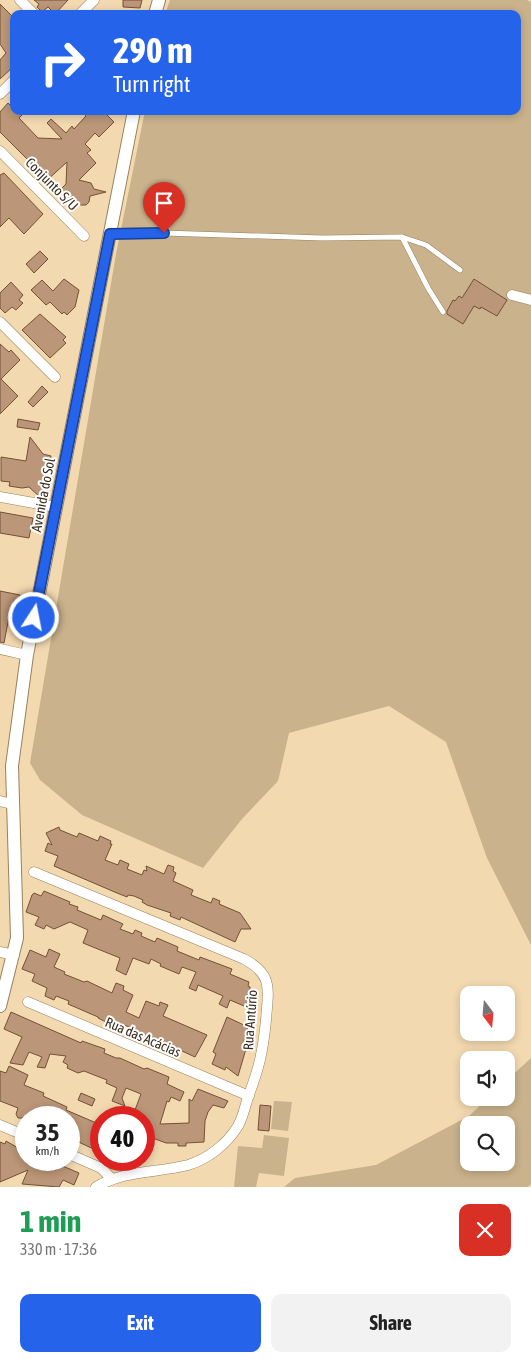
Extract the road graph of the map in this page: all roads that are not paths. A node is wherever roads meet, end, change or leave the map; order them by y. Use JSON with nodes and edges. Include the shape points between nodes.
{"nodes":[{"id":1,"x":20,"y":0,"type":"edge"},
{"id":2,"x":94,"y":0,"type":"edge"},
{"id":3,"x":30,"y":10,"type":"edge"},
{"id":4,"x":84,"y":10,"type":"edge"},
{"id":5,"x":10,"y":84,"type":"edge"},
{"id":6,"x":0,"y":94,"type":"edge"},
{"id":7,"x":133,"y":115,"type":"edge"},
{"id":8,"x":0,"y":151,"type":"edge"},
{"id":9,"x":110,"y":234,"type":"junction"},
{"id":10,"x":84,"y":236,"type":"dead end"},
{"id":11,"x":402,"y":237,"type":"junction"},
{"id":12,"x":460,"y":270,"type":"dead end"},
{"id":13,"x":512,"y":295,"type":"dead end"},
{"id":14,"x":531,"y":300,"type":"edge"},
{"id":15,"x":443,"y":312,"type":"dead end"},
{"id":16,"x":0,"y":322,"type":"edge"},
{"id":17,"x":55,"y":376,"type":"dead end"},
{"id":18,"x":0,"y":497,"type":"edge"},
{"id":19,"x":56,"y":506,"type":"junction"},
{"id":20,"x":0,"y":649,"type":"edge"},
{"id":21,"x":27,"y":654,"type":"junction"},
{"id":22,"x":6,"y":802,"type":"edge"},
{"id":23,"x":34,"y":872,"type":"dead end"},
{"id":24,"x":0,"y":952,"type":"edge"},
{"id":25,"x":14,"y":955,"type":"junction"},
{"id":26,"x":28,"y":1002,"type":"dead end"},
{"id":27,"x":0,"y":1006,"type":"edge"},
{"id":28,"x":248,"y":1096,"type":"junction"},
{"id":29,"x":0,"y":1125,"type":"edge"},
{"id":30,"x":15,"y":1131,"type":"edge"},
{"id":31,"x":80,"y":1159,"type":"edge"},
{"id":32,"x":111,"y":1178,"type":"junction"},
{"id":33,"x":96,"y":1187,"type":"edge"}],
"edges":[{"from":1,"to":3,"type":"street"},
{"from":2,"to":4,"type":"street"},
{"from":5,"to":6,"type":"street"},
{"from":7,"to":9,"type":"street","name":"Avenida do Sol"},
{"from":8,"to":10,"type":"street","name":"Conjunto S/U"},
{"from":9,"to":11,"type":"lane"},
{"from":9,"to":19,"type":"street","name":"Avenida do Sol"},
{"from":11,"to":12,"type":"lane","via":[[426,245]]},
{"from":11,"to":15,"type":"lane"},
{"from":13,"to":14,"type":"street"},
{"from":16,"to":17,"type":"street"},
{"from":18,"to":19,"type":"street"},
{"from":19,"to":21,"type":"street","name":"Avenida do Sol"},
{"from":20,"to":21,"type":"street"},
{"from":21,"to":22,"type":"street","name":"Avenida do Sol"},
{"from":22,"to":25,"type":"street","name":"Avenida do Sol","via":[[18,900]]},
{"from":23,"to":28,"type":"street","name":"Rua Antúrio","via":[[244,959],[260,970],[267,984],[265,1029],[261,1062]]},
{"from":24,"to":25,"type":"street"},
{"from":25,"to":27,"type":"street","name":"Avenida do Sol"},
{"from":26,"to":28,"type":"street","name":"Rua das Acácias"},
{"from":28,"to":32,"type":"street","name":"Rua Antúrio","via":[[238,1126],[218,1149],[200,1160]]},
{"from":29,"to":30,"type":"street"},
{"from":31,"to":32,"type":"street","via":[[101,1168]]},
{"from":32,"to":33,"type":"street","name":"Rua Antúrio"}]}
